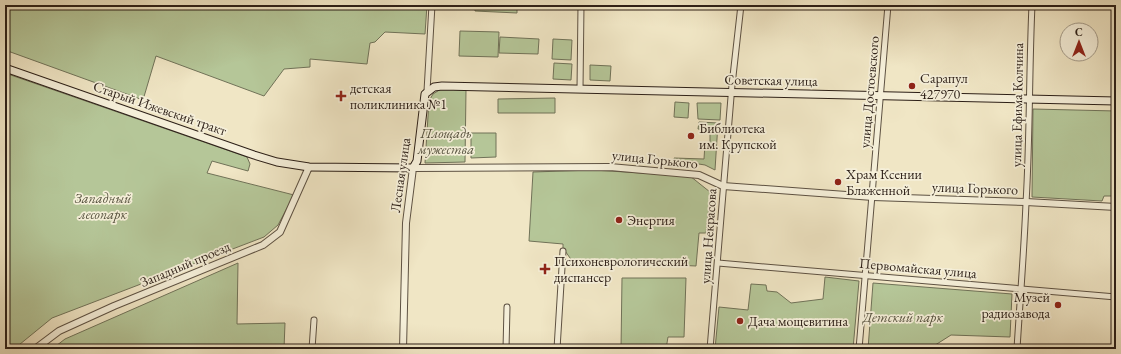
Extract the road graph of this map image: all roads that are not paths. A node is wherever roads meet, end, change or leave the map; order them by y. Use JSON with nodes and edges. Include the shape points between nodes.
{"nodes":[{"id":1,"x":432,"y":5,"type":"edge"},
{"id":2,"x":581,"y":5,"type":"edge"},
{"id":3,"x":740,"y":5,"type":"edge"},
{"id":4,"x":888,"y":5,"type":"edge"},
{"id":5,"x":1032,"y":5,"type":"edge"},
{"id":6,"x":5,"y":68,"type":"edge"},
{"id":7,"x":580,"y":89,"type":"junction"},
{"id":8,"x":427,"y":91,"type":"junction"},
{"id":9,"x":732,"y":92,"type":"junction"},
{"id":10,"x":880,"y":96,"type":"junction"},
{"id":11,"x":1030,"y":100,"type":"junction"},
{"id":12,"x":1116,"y":102,"type":"edge"},
{"id":13,"x":309,"y":168,"type":"junction"},
{"id":14,"x":413,"y":168,"type":"junction"},
{"id":15,"x":723,"y":186,"type":"junction"},
{"id":16,"x":873,"y":197,"type":"junction"},
{"id":17,"x":1026,"y":202,"type":"junction"},
{"id":18,"x":1116,"y":207,"type":"edge"},
{"id":19,"x":563,"y":251,"type":"dead end"},
{"id":20,"x":718,"y":263,"type":"junction"},
{"id":21,"x":866,"y":276,"type":"junction"},
{"id":22,"x":1021,"y":290,"type":"junction"},
{"id":23,"x":1116,"y":297,"type":"edge"},
{"id":24,"x":507,"y":307,"type":"dead end"},
{"id":25,"x":314,"y":320,"type":"dead end"},
{"id":26,"x":35,"y":349,"type":"edge"},
{"id":27,"x":312,"y":349,"type":"edge"},
{"id":28,"x":403,"y":349,"type":"edge"},
{"id":29,"x":506,"y":349,"type":"edge"},
{"id":30,"x":557,"y":349,"type":"edge"},
{"id":31,"x":710,"y":349,"type":"edge"},
{"id":32,"x":860,"y":349,"type":"edge"},
{"id":33,"x":1017,"y":349,"type":"edge"}],
"edges":[{"from":1,"to":8,"type":"street","name":"Лесная улица"},
{"from":2,"to":7,"type":"street"},
{"from":3,"to":9,"type":"street","name":"улица Некрасова"},
{"from":4,"to":10,"type":"street","name":"улица Достоевского"},
{"from":5,"to":11,"type":"street","name":"улица Ефима Колчина"},
{"from":6,"to":13,"type":"main road","name":"Старый Ижевский тракт","via":[[254,155]]},
{"from":7,"to":8,"type":"main road","name":"Советская улица","via":[[442,86]]},
{"from":7,"to":9,"type":"main road","name":"Советская улица"},
{"from":8,"to":14,"type":"main road","name":"Лесная улица","via":[[417,161]]},
{"from":9,"to":10,"type":"main road","name":"Советская улица"},
{"from":9,"to":15,"type":"street","name":"улица Некрасова"},
{"from":10,"to":11,"type":"main road","name":"Советская улица"},
{"from":10,"to":16,"type":"street","name":"улица Достоевского"},
{"from":11,"to":12,"type":"main road","name":"Советская улица"},
{"from":11,"to":17,"type":"street","name":"улица Ефима Колчина"},
{"from":13,"to":14,"type":"main road","name":"улица Горького"},
{"from":13,"to":26,"type":"street","name":"Западный проезд","via":[[280,232],[263,245],[59,331]]},
{"from":14,"to":15,"type":"street","name":"улица Горького","via":[[610,167],[699,175]]},
{"from":14,"to":28,"type":"street","name":"Лесная улица","via":[[406,223]]},
{"from":15,"to":16,"type":"street","name":"улица Горького"},
{"from":15,"to":20,"type":"street","name":"улица Некрасова"},
{"from":16,"to":17,"type":"street","name":"улица Горького"},
{"from":16,"to":21,"type":"street","name":"улица Достоевского"},
{"from":17,"to":18,"type":"street","name":"улица Горького"},
{"from":17,"to":22,"type":"street","name":"улица Ефима Колчина"},
{"from":19,"to":30,"type":"street"},
{"from":20,"to":21,"type":"street","name":"Первомайская улица"},
{"from":20,"to":31,"type":"street","name":"улица Некрасова"},
{"from":21,"to":22,"type":"street","name":"Первомайская улица"},
{"from":21,"to":32,"type":"street","name":"улица Достоевского"},
{"from":22,"to":23,"type":"street","name":"Первомайская улица"},
{"from":22,"to":33,"type":"street","name":"улица Ефима Колчина"},
{"from":24,"to":29,"type":"street"},
{"from":25,"to":27,"type":"street"}]}
